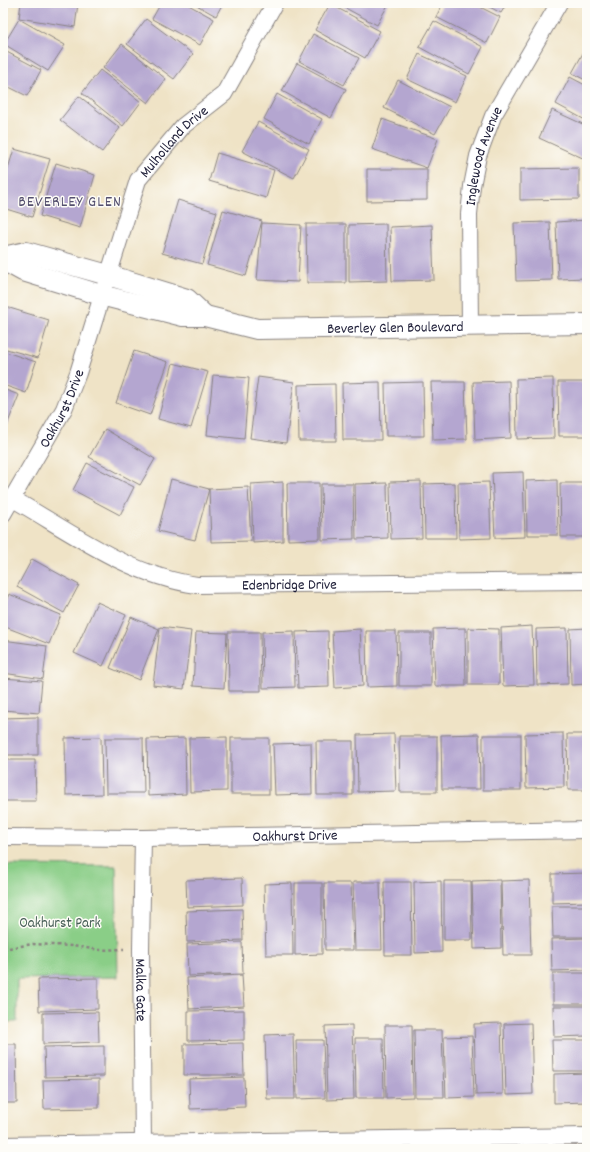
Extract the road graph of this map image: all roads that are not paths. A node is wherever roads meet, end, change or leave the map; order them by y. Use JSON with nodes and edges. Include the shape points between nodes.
{"nodes":[{"id":1,"x":276,"y":3,"type":"edge"},
{"id":2,"x":559,"y":3,"type":"edge"},
{"id":3,"x":3,"y":258,"type":"edge"},
{"id":4,"x":108,"y":275,"type":"junction"},
{"id":5,"x":101,"y":295,"type":"junction"},
{"id":6,"x":204,"y":316,"type":"junction"},
{"id":7,"x":587,"y":324,"type":"edge"},
{"id":8,"x":470,"y":326,"type":"junction"},
{"id":9,"x":13,"y":499,"type":"junction"},
{"id":10,"x":3,"y":514,"type":"edge"},
{"id":11,"x":587,"y":581,"type":"edge"},
{"id":12,"x":587,"y":830,"type":"edge"},
{"id":13,"x":3,"y":837,"type":"edge"},
{"id":14,"x":143,"y":838,"type":"junction"},
{"id":15,"x":587,"y":1136,"type":"edge"},
{"id":16,"x":143,"y":1142,"type":"junction"},
{"id":17,"x":3,"y":1145,"type":"edge"}],
"edges":[{"from":1,"to":4,"type":"street","name":"Mulholland Drive","via":[[224,94],[182,126],[138,180]]},
{"from":2,"to":8,"type":"street","name":"Inglewood Avenue","via":[[493,116],[478,156],[469,214]]},
{"from":3,"to":4,"type":"street","name":"Beverley Glen Boulevard","via":[[26,252]]},
{"from":3,"to":5,"type":"street","name":"Beverley Glen Boulevard","via":[[23,271]]},
{"from":4,"to":5,"type":"street","name":"Mulholland Drive"},
{"from":4,"to":6,"type":"street","name":"Beverley Glen Boulevard","via":[[187,299]]},
{"from":5,"to":6,"type":"street","name":"Beverley Glen Boulevard","via":[[183,316]]},
{"from":5,"to":9,"type":"street","name":"Oakhurst Drive","via":[[64,409]]},
{"from":6,"to":8,"type":"street","name":"Beverley Glen Boulevard","via":[[258,329]]},
{"from":7,"to":8,"type":"street","name":"Beverley Glen Boulevard"},
{"from":9,"to":10,"type":"street","name":"Oakhurst Drive"},
{"from":9,"to":11,"type":"street","name":"Edenbridge Drive","via":[[120,561],[154,574],[197,585]]},
{"from":12,"to":14,"type":"street","name":"Oakhurst Drive"},
{"from":13,"to":14,"type":"street","name":"Oakhurst Drive"},
{"from":14,"to":16,"type":"street","name":"Malka Gate"},
{"from":15,"to":16,"type":"street"},
{"from":16,"to":17,"type":"street"}]}
